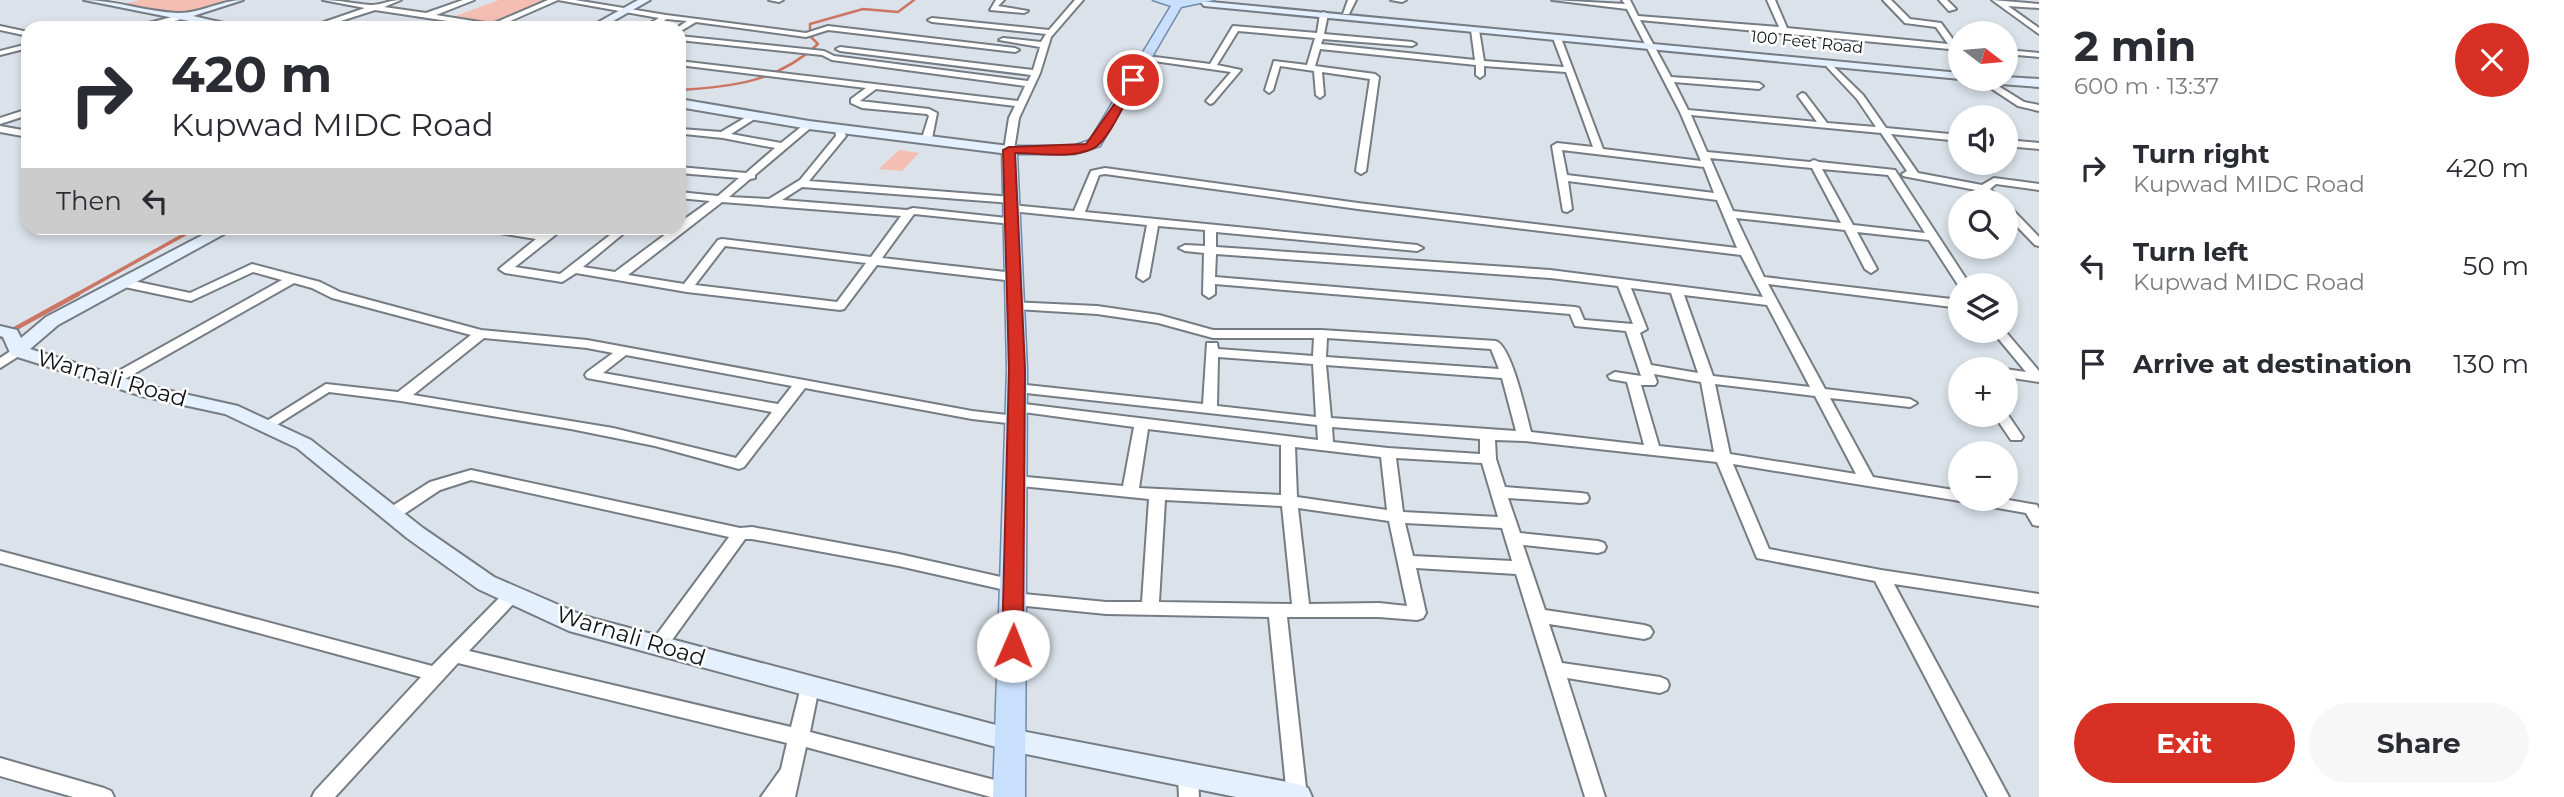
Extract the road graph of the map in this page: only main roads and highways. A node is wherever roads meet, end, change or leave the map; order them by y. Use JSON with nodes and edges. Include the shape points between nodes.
{"nodes":[{"id":1,"x":88,"y":0,"type":"edge"},
{"id":2,"x":238,"y":0,"type":"edge"},
{"id":3,"x":645,"y":0,"type":"edge"},
{"id":4,"x":1224,"y":0,"type":"edge"},
{"id":5,"x":1206,"y":1,"type":"edge"},
{"id":6,"x":1167,"y":2,"type":"edge"},
{"id":7,"x":151,"y":13,"type":"road end"},
{"id":8,"x":196,"y":21,"type":"edge"},
{"id":9,"x":606,"y":21,"type":"edge"},
{"id":10,"x":1651,"y":45,"type":"junction"},
{"id":11,"x":1948,"y":74,"type":"edge"},
{"id":12,"x":1948,"y":74,"type":"edge"},
{"id":13,"x":2018,"y":80,"type":"edge"},
{"id":14,"x":2018,"y":82,"type":"edge"},
{"id":15,"x":2037,"y":84,"type":"edge"},
{"id":16,"x":686,"y":104,"type":"edge"},
{"id":17,"x":1009,"y":150,"type":"junction"},
{"id":18,"x":215,"y":235,"type":"edge"},
{"id":19,"x":0,"y":331,"type":"edge"},
{"id":20,"x":8,"y":358,"type":"edge"},
{"id":21,"x":1011,"y":740,"type":"junction"},
{"id":22,"x":1188,"y":787,"type":"edge"},
{"id":23,"x":1009,"y":795,"type":"edge"},
{"id":24,"x":1297,"y":797,"type":"edge"}],
"edges":[{"from":1,"to":7,"type":"main road"},
{"from":2,"to":8,"type":"main road","via":[[176,18]]},
{"from":3,"to":9,"type":"main road"},
{"from":4,"to":10,"type":"main road"},
{"from":5,"to":6,"type":"main road"},
{"from":5,"to":10,"type":"main road"},
{"from":6,"to":17,"type":"main road","via":[[1147,58],[1090,147]]},
{"from":10,"to":11,"type":"main road"},
{"from":10,"to":12,"type":"main road","name":"100 Feet Road"},
{"from":13,"to":15,"type":"main road"},
{"from":14,"to":15,"type":"main road"},
{"from":16,"to":17,"type":"main road"},
{"from":17,"to":21,"type":"main road","via":[[1016,405]]},
{"from":18,"to":20,"type":"main road","via":[[52,321]]},
{"from":19,"to":20,"type":"main road","via":[[11,334]]},
{"from":20,"to":21,"type":"main road","name":"Warnali Road","via":[[232,410],[304,444],[486,583],[578,624]]},
{"from":21,"to":22,"type":"main road","name":"Warnali Road"},
{"from":21,"to":23,"type":"main road"},
{"from":22,"to":24,"type":"main road","name":"Warnali Road"}]}
